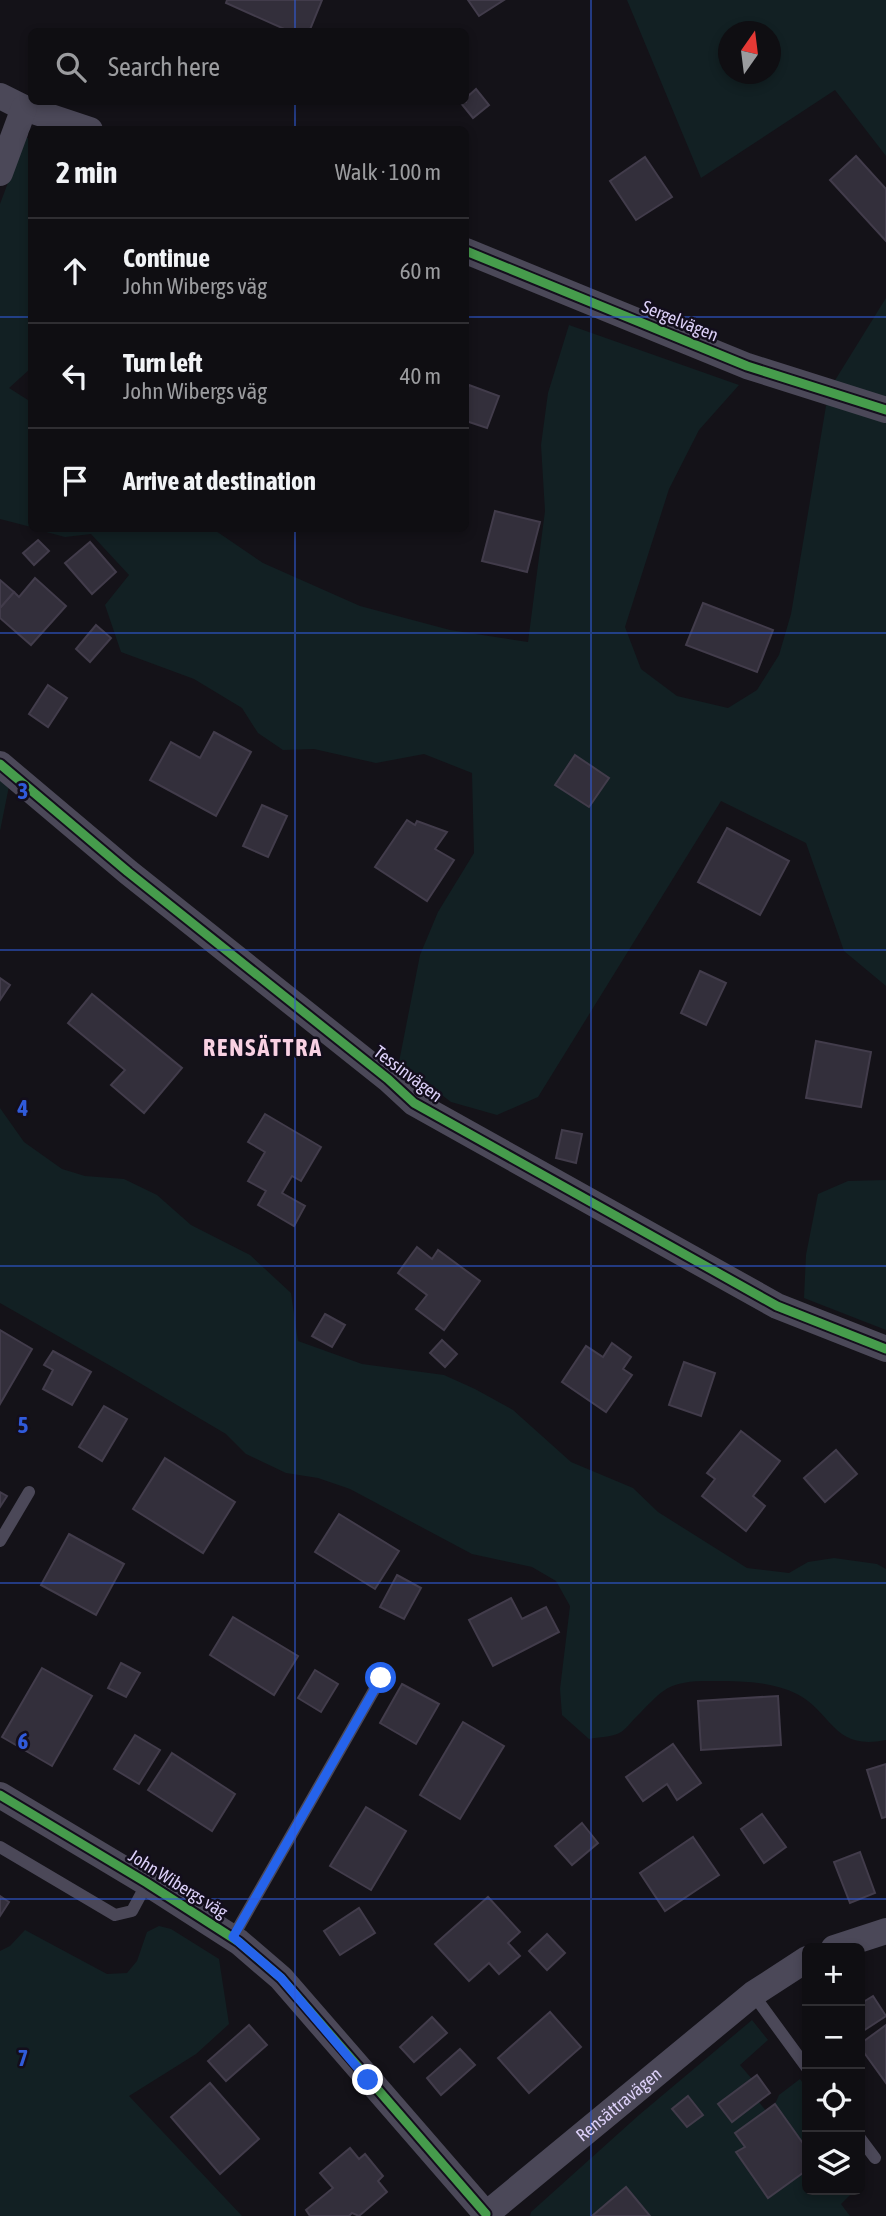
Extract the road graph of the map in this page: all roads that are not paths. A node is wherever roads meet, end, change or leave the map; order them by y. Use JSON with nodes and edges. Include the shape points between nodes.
{"nodes":[{"id":1,"x":0,"y":96,"type":"edge"},
{"id":2,"x":24,"y":108,"type":"junction"},
{"id":3,"x":78,"y":126,"type":"edge"},
{"id":4,"x":0,"y":173,"type":"edge"},
{"id":5,"x":469,"y":252,"type":"edge"},
{"id":6,"x":886,"y":411,"type":"edge"},
{"id":7,"x":0,"y":764,"type":"edge"},
{"id":8,"x":886,"y":1349,"type":"edge"},
{"id":9,"x":29,"y":1492,"type":"dead end"},
{"id":10,"x":0,"y":1541,"type":"edge"},
{"id":11,"x":381,"y":1678,"type":"dead end"},
{"id":12,"x":0,"y":1794,"type":"edge"},
{"id":13,"x":0,"y":1847,"type":"edge"},
{"id":14,"x":147,"y":1882,"type":"junction"},
{"id":15,"x":886,"y":1931,"type":"edge"},
{"id":16,"x":233,"y":1937,"type":"junction"},
{"id":17,"x":849,"y":1943,"type":"edge"},
{"id":18,"x":802,"y":1962,"type":"edge"},
{"id":19,"x":753,"y":1994,"type":"junction"},
{"id":20,"x":802,"y":2061,"type":"edge"},
{"id":21,"x":865,"y":2145,"type":"edge"},
{"id":22,"x":875,"y":2158,"type":"dead end"},
{"id":23,"x":485,"y":2215,"type":"edge"}],
"edges":[{"from":1,"to":2,"type":"street"},
{"from":2,"to":3,"type":"street"},
{"from":2,"to":4,"type":"street"},
{"from":5,"to":6,"type":"street","name":"Sergelvägen","via":[[747,366]]},
{"from":7,"to":8,"type":"street","name":"Tessinvägen","via":[[414,1102],[777,1306]]},
{"from":9,"to":10,"type":"lane"},
{"from":11,"to":16,"type":"lane","name":"John Wibergs väg"},
{"from":12,"to":14,"type":"street","name":"John Wibergs väg"},
{"from":13,"to":14,"type":"lane","via":[[115,1914],[132,1911]]},
{"from":14,"to":16,"type":"street","name":"John Wibergs väg"},
{"from":15,"to":17,"type":"street"},
{"from":16,"to":23,"type":"street","name":"John Wibergs väg","via":[[281,1978]]},
{"from":18,"to":19,"type":"street","name":"Rensättravägen"},
{"from":19,"to":20,"type":"lane"},
{"from":19,"to":23,"type":"street","name":"Rensättravägen"},
{"from":21,"to":22,"type":"lane"}]}
